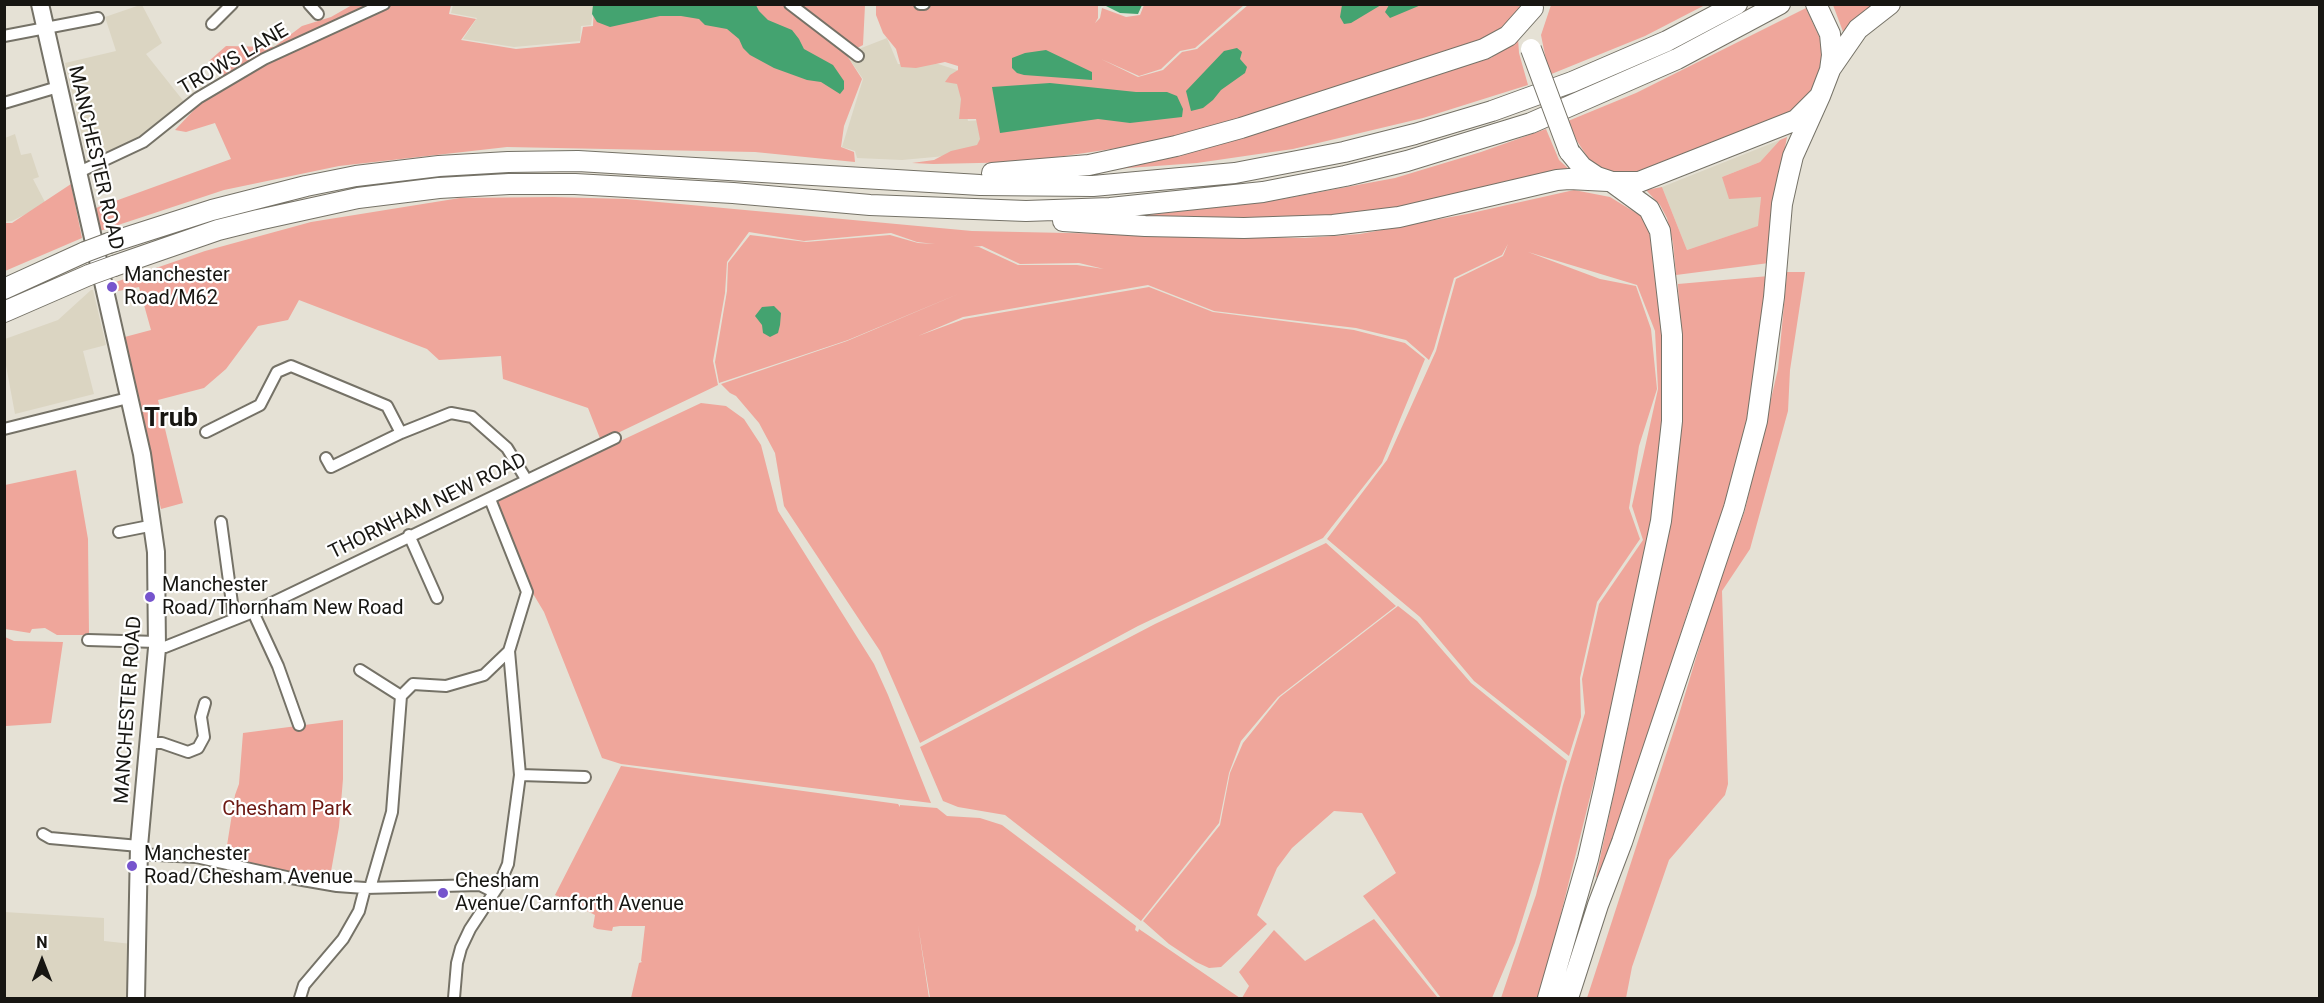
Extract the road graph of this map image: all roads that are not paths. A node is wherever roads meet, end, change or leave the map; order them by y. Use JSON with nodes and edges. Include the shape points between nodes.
{"nodes":[{"id":1,"x":40,"y":4,"type":"edge"},
{"id":2,"x":232,"y":4,"type":"edge"},
{"id":3,"x":309,"y":4,"type":"edge"},
{"id":4,"x":384,"y":4,"type":"edge"},
{"id":5,"x":790,"y":4,"type":"edge"},
{"id":6,"x":1737,"y":4,"type":"edge"},
{"id":7,"x":1780,"y":4,"type":"edge"},
{"id":8,"x":1816,"y":4,"type":"edge"},
{"id":9,"x":1890,"y":4,"type":"edge"},
{"id":10,"x":1534,"y":6,"type":"edge"},
{"id":11,"x":318,"y":14,"type":"dead end"},
{"id":12,"x":98,"y":18,"type":"dead end"},
{"id":13,"x":213,"y":24,"type":"dead end"},
{"id":14,"x":44,"y":27,"type":"junction"},
{"id":15,"x":4,"y":36,"type":"edge"},
{"id":16,"x":858,"y":56,"type":"dead end"},
{"id":17,"x":1830,"y":70,"type":"junction"},
{"id":18,"x":58,"y":87,"type":"junction"},
{"id":19,"x":1820,"y":96,"type":"junction"},
{"id":20,"x":4,"y":103,"type":"edge"},
{"id":21,"x":765,"y":172,"type":"junction"},
{"id":22,"x":77,"y":173,"type":"junction"},
{"id":23,"x":1610,"y":182,"type":"junction"},
{"id":24,"x":870,"y":205,"type":"junction"},
{"id":25,"x":4,"y":289,"type":"edge"},
{"id":26,"x":4,"y":312,"type":"edge"},
{"id":27,"x":128,"y":398,"type":"junction"},
{"id":28,"x":4,"y":429,"type":"edge"},
{"id":29,"x":206,"y":432,"type":"dead end"},
{"id":30,"x":401,"y":434,"type":"junction"},
{"id":31,"x":615,"y":438,"type":"dead end"},
{"id":32,"x":326,"y":458,"type":"dead end"},
{"id":33,"x":526,"y":479,"type":"junction"},
{"id":34,"x":490,"y":499,"type":"junction"},
{"id":35,"x":221,"y":522,"type":"dead end"},
{"id":36,"x":154,"y":525,"type":"junction"},
{"id":37,"x":120,"y":532,"type":"dead end"},
{"id":38,"x":409,"y":535,"type":"junction"},
{"id":39,"x":437,"y":598,"type":"dead end"},
{"id":40,"x":253,"y":612,"type":"junction"},
{"id":41,"x":234,"y":618,"type":"junction"},
{"id":42,"x":88,"y":640,"type":"dead end"},
{"id":43,"x":157,"y":645,"type":"junction"},
{"id":44,"x":509,"y":651,"type":"junction"},
{"id":45,"x":360,"y":670,"type":"dead end"},
{"id":46,"x":401,"y":696,"type":"junction"},
{"id":47,"x":205,"y":703,"type":"dead end"},
{"id":48,"x":299,"y":726,"type":"dead end"},
{"id":49,"x":148,"y":743,"type":"junction"},
{"id":50,"x":520,"y":775,"type":"junction"},
{"id":51,"x":585,"y":777,"type":"dead end"},
{"id":52,"x":43,"y":834,"type":"dead end"},
{"id":53,"x":138,"y":850,"type":"junction"},
{"id":54,"x":1612,"y":867,"type":"junction"},
{"id":55,"x":368,"y":888,"type":"junction"},
{"id":56,"x":494,"y":892,"type":"junction"},
{"id":57,"x":136,"y":999,"type":"edge"},
{"id":58,"x":300,"y":999,"type":"edge"},
{"id":59,"x":454,"y":999,"type":"edge"},
{"id":60,"x":1548,"y":999,"type":"edge"},
{"id":61,"x":1568,"y":999,"type":"edge"},
{"id":62,"x":1578,"y":999,"type":"edge"}],
"edges":[{"from":1,"to":14,"type":"main road","name":"MANCHESTER ROAD"},
{"from":2,"to":13,"type":"street"},
{"from":3,"to":11,"type":"street"},
{"from":4,"to":22,"type":"street","name":"TROWS LANE","via":[[264,59],[198,98],[143,142]]},
{"from":5,"to":16,"type":"street"},
{"from":6,"to":21,"type":"highway","via":[[1656,46],[1492,111],[1344,152],[1235,173],[1082,186],[980,185]]},
{"from":7,"to":24,"type":"highway","via":[[1677,59],[1531,123],[1345,176],[1263,192],[1110,208],[1026,211]]},
{"from":8,"to":17,"type":"highway","via":[[1832,48]]},
{"from":9,"to":17,"type":"highway","via":[[1858,29]]},
{"from":10,"to":21,"type":"highway","via":[[1508,36],[1484,49],[1232,131],[1089,165],[1002,173]]},
{"from":10,"to":23,"type":"highway","bridge":true,"via":[[1529,33],[1531,49],[1569,151],[1589,172]]},
{"from":12,"to":14,"type":"street"},
{"from":14,"to":15,"type":"street"},
{"from":14,"to":18,"type":"main road","name":"MANCHESTER ROAD"},
{"from":17,"to":19,"type":"highway"},
{"from":18,"to":20,"type":"street"},
{"from":18,"to":22,"type":"main road","name":"MANCHESTER ROAD"},
{"from":19,"to":23,"type":"highway","via":[[1802,116],[1783,127],[1645,181]]},
{"from":19,"to":54,"type":"highway","via":[[1793,156],[1782,204],[1757,421],[1734,508]]},
{"from":21,"to":25,"type":"highway","bridge":true,"via":[[578,161],[439,166],[356,176],[212,210],[109,243]]},
{"from":22,"to":27,"type":"main road","name":"MANCHESTER ROAD"},
{"from":23,"to":24,"type":"highway","via":[[1557,180],[1399,217],[1294,228],[1133,225]]},
{"from":23,"to":60,"type":"highway","via":[[1638,199],[1654,216],[1660,231],[1672,335],[1672,421],[1661,521],[1588,859]]},
{"from":24,"to":26,"type":"highway","bridge":true,"via":[[575,184],[439,188],[358,198],[218,230],[89,275]]},
{"from":27,"to":28,"type":"street"},
{"from":27,"to":36,"type":"main road","name":"MANCHESTER ROAD"},
{"from":29,"to":30,"type":"street","via":[[260,405],[277,372],[291,366],[387,406]]},
{"from":30,"to":32,"type":"street","via":[[331,467]]},
{"from":30,"to":33,"type":"street","via":[[451,413],[472,417],[507,448]]},
{"from":31,"to":33,"type":"street","name":"THORNHAM NEW ROAD"},
{"from":33,"to":34,"type":"street","name":"THORNHAM NEW ROAD"},
{"from":34,"to":38,"type":"street","name":"THORNHAM NEW ROAD"},
{"from":34,"to":44,"type":"street","via":[[527,592]]},
{"from":35,"to":41,"type":"street"},
{"from":36,"to":37,"type":"street"},
{"from":36,"to":43,"type":"main road","name":"MANCHESTER ROAD"},
{"from":38,"to":39,"type":"street"},
{"from":38,"to":40,"type":"street","name":"THORNHAM NEW ROAD"},
{"from":40,"to":41,"type":"street","name":"THORNHAM NEW ROAD"},
{"from":40,"to":48,"type":"street","via":[[279,666]]},
{"from":41,"to":43,"type":"street","name":"THORNHAM NEW ROAD","via":[[165,647]]},
{"from":42,"to":43,"type":"street"},
{"from":43,"to":49,"type":"main road","name":"MANCHESTER ROAD"},
{"from":44,"to":46,"type":"street","via":[[484,675],[446,686],[413,684]]},
{"from":44,"to":50,"type":"street"},
{"from":45,"to":46,"type":"street"},
{"from":46,"to":55,"type":"street","via":[[392,812]]},
{"from":47,"to":49,"type":"street","via":[[196,720],[204,737],[198,748],[182,751],[162,743]]},
{"from":49,"to":53,"type":"main road","name":"MANCHESTER ROAD"},
{"from":50,"to":51,"type":"street"},
{"from":50,"to":56,"type":"street","via":[[508,864]]},
{"from":52,"to":53,"type":"street"},
{"from":53,"to":55,"type":"street","via":[[196,856],[291,878]]},
{"from":53,"to":57,"type":"main road","name":"MANCHESTER ROAD"},
{"from":54,"to":61,"type":"highway"},
{"from":54,"to":62,"type":"highway","via":[[1605,909]]},
{"from":55,"to":56,"type":"street","via":[[480,885]]},
{"from":55,"to":58,"type":"street","via":[[343,939],[304,985]]},
{"from":56,"to":59,"type":"street","via":[[461,948]]}]}
